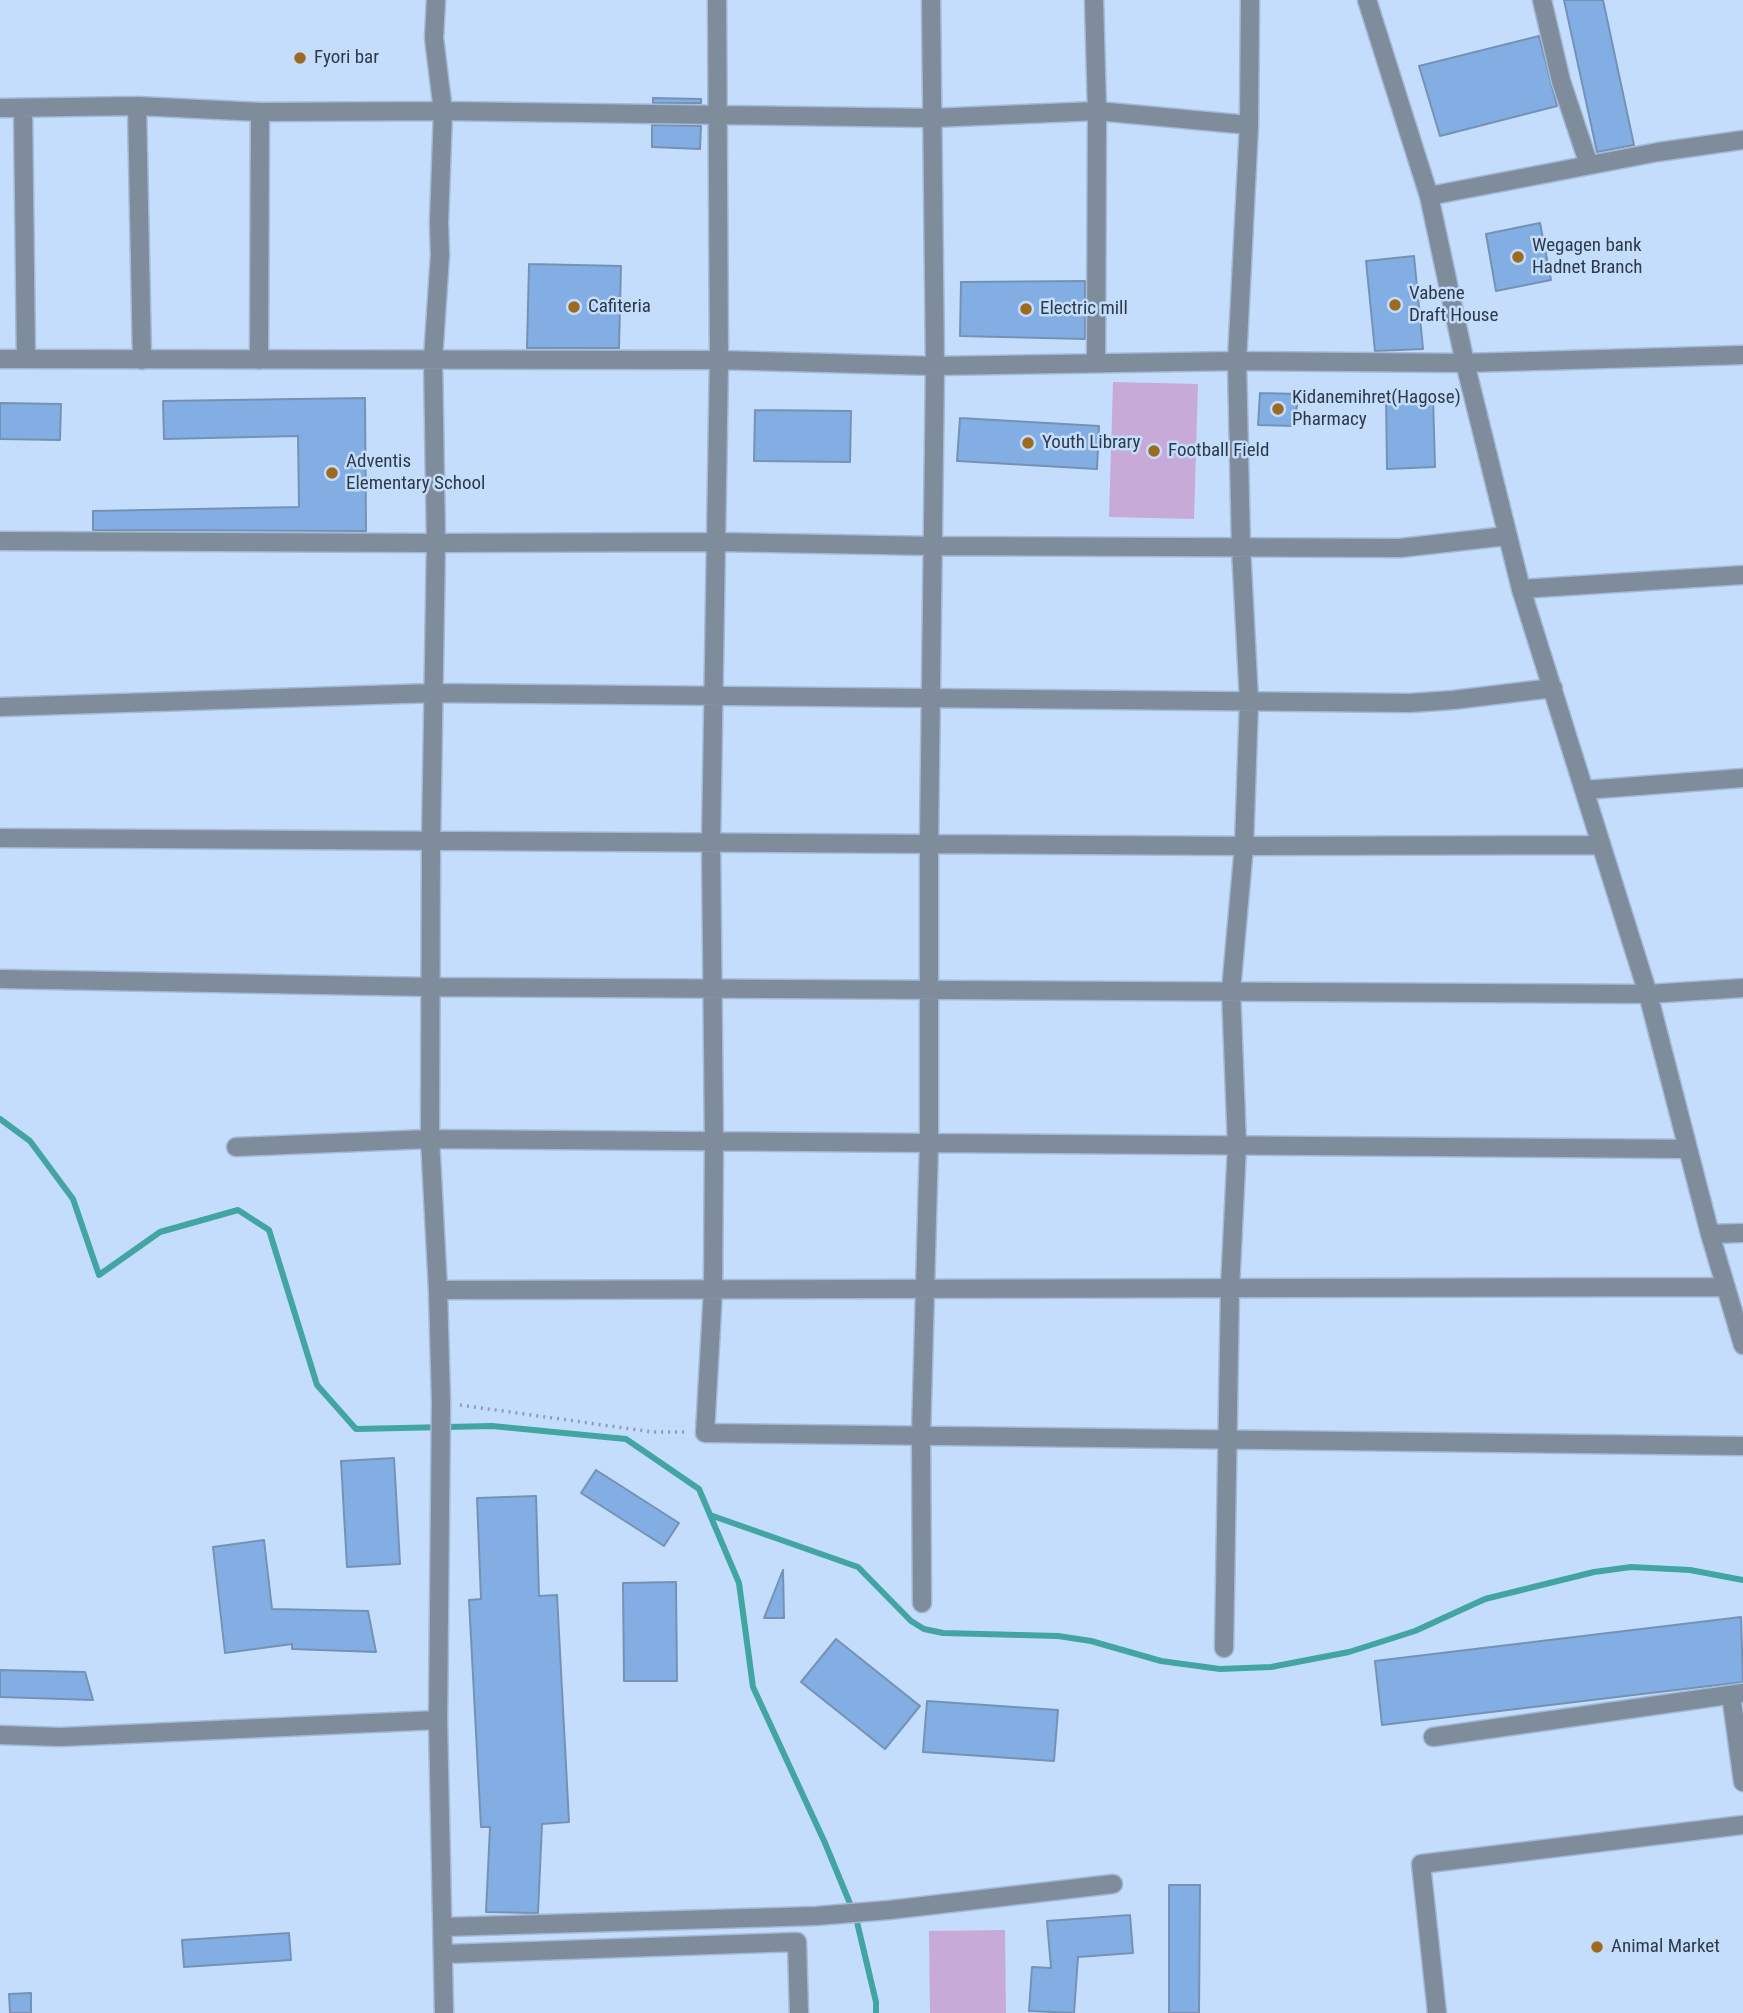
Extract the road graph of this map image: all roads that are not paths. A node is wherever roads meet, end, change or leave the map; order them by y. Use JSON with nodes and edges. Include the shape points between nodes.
{"nodes":[{"id":1,"x":436,"y":0,"type":"edge"},
{"id":2,"x":718,"y":0,"type":"edge"},
{"id":3,"x":931,"y":0,"type":"edge"},
{"id":4,"x":1094,"y":0,"type":"edge"},
{"id":5,"x":1250,"y":0,"type":"edge"},
{"id":6,"x":1367,"y":0,"type":"edge"},
{"id":7,"x":1542,"y":0,"type":"edge"},
{"id":8,"x":137,"y":106,"type":"junction"},
{"id":9,"x":0,"y":108,"type":"edge"},
{"id":10,"x":23,"y":108,"type":"junction"},
{"id":11,"x":443,"y":111,"type":"junction"},
{"id":12,"x":1097,"y":111,"type":"junction"},
{"id":13,"x":260,"y":112,"type":"junction"},
{"id":14,"x":718,"y":115,"type":"junction"},
{"id":15,"x":932,"y":118,"type":"junction"},
{"id":16,"x":1249,"y":125,"type":"junction"},
{"id":17,"x":1743,"y":140,"type":"edge"},
{"id":18,"x":1589,"y":165,"type":"junction"},
{"id":19,"x":1429,"y":196,"type":"junction"},
{"id":20,"x":1743,"y":355,"type":"edge"},
{"id":21,"x":0,"y":359,"type":"edge"},
{"id":22,"x":26,"y":359,"type":"junction"},
{"id":23,"x":433,"y":359,"type":"junction"},
{"id":24,"x":142,"y":360,"type":"junction"},
{"id":25,"x":259,"y":360,"type":"junction"},
{"id":26,"x":719,"y":360,"type":"junction"},
{"id":27,"x":1237,"y":361,"type":"junction"},
{"id":28,"x":1096,"y":362,"type":"junction"},
{"id":29,"x":1465,"y":363,"type":"junction"},
{"id":30,"x":935,"y":366,"type":"junction"},
{"id":31,"x":1507,"y":536,"type":"junction"},
{"id":32,"x":0,"y":541,"type":"edge"},
{"id":33,"x":717,"y":542,"type":"junction"},
{"id":34,"x":436,"y":543,"type":"junction"},
{"id":35,"x":932,"y":546,"type":"junction"},
{"id":36,"x":1241,"y":548,"type":"junction"},
{"id":37,"x":1743,"y":575,"type":"edge"},
{"id":38,"x":1521,"y":589,"type":"junction"},
{"id":39,"x":1553,"y":688,"type":"junction"},
{"id":40,"x":434,"y":693,"type":"junction"},
{"id":41,"x":715,"y":696,"type":"junction"},
{"id":42,"x":932,"y":698,"type":"junction"},
{"id":43,"x":1249,"y":701,"type":"junction"},
{"id":44,"x":0,"y":707,"type":"edge"},
{"id":45,"x":1743,"y":778,"type":"edge"},
{"id":46,"x":1585,"y":790,"type":"junction"},
{"id":47,"x":0,"y":838,"type":"edge"},
{"id":48,"x":431,"y":842,"type":"junction"},
{"id":49,"x":711,"y":843,"type":"junction"},
{"id":50,"x":929,"y":843,"type":"junction"},
{"id":51,"x":1601,"y":845,"type":"junction"},
{"id":52,"x":1244,"y":846,"type":"junction"},
{"id":53,"x":0,"y":979,"type":"edge"},
{"id":54,"x":430,"y":987,"type":"junction"},
{"id":55,"x":1743,"y":988,"type":"edge"},
{"id":56,"x":712,"y":989,"type":"junction"},
{"id":57,"x":930,"y":990,"type":"junction"},
{"id":58,"x":1231,"y":990,"type":"junction"},
{"id":59,"x":1648,"y":994,"type":"junction"},
{"id":60,"x":430,"y":1139,"type":"junction"},
{"id":61,"x":714,"y":1141,"type":"junction"},
{"id":62,"x":929,"y":1143,"type":"junction"},
{"id":63,"x":1237,"y":1146,"type":"junction"},
{"id":64,"x":236,"y":1147,"type":"dead end"},
{"id":65,"x":1688,"y":1149,"type":"junction"},
{"id":66,"x":1743,"y":1233,"type":"edge"},
{"id":67,"x":1710,"y":1234,"type":"junction"},
{"id":68,"x":1725,"y":1287,"type":"junction"},
{"id":69,"x":1230,"y":1288,"type":"junction"},
{"id":70,"x":926,"y":1289,"type":"junction"},
{"id":71,"x":438,"y":1290,"type":"junction"},
{"id":72,"x":713,"y":1290,"type":"junction"},
{"id":73,"x":1743,"y":1345,"type":"edge"},
{"id":74,"x":921,"y":1436,"type":"junction"},
{"id":75,"x":1229,"y":1440,"type":"junction"},
{"id":76,"x":1743,"y":1447,"type":"edge"},
{"id":77,"x":922,"y":1603,"type":"dead end"},
{"id":78,"x":1224,"y":1648,"type":"dead end"},
{"id":79,"x":1737,"y":1694,"type":"edge"},
{"id":80,"x":438,"y":1720,"type":"junction"},
{"id":81,"x":0,"y":1735,"type":"edge"},
{"id":82,"x":1433,"y":1737,"type":"dead end"},
{"id":83,"x":1743,"y":1782,"type":"edge"},
{"id":84,"x":1743,"y":1825,"type":"edge"},
{"id":85,"x":1113,"y":1884,"type":"dead end"},
{"id":86,"x":444,"y":1927,"type":"junction"},
{"id":87,"x":445,"y":1954,"type":"junction"},
{"id":88,"x":444,"y":2013,"type":"edge"},
{"id":89,"x":799,"y":2013,"type":"edge"},
{"id":90,"x":1437,"y":2013,"type":"edge"}],
"edges":[{"from":1,"to":11,"type":"street","via":[[434,38]]},
{"from":2,"to":14,"type":"street"},
{"from":3,"to":15,"type":"street"},
{"from":4,"to":12,"type":"street"},
{"from":5,"to":16,"type":"street"},
{"from":6,"to":19,"type":"street"},
{"from":7,"to":18,"type":"street"},
{"from":8,"to":10,"type":"street"},
{"from":8,"to":13,"type":"street"},
{"from":8,"to":24,"type":"street"},
{"from":9,"to":10,"type":"street"},
{"from":10,"to":22,"type":"street"},
{"from":11,"to":13,"type":"street"},
{"from":11,"to":14,"type":"street"},
{"from":11,"to":23,"type":"street"},
{"from":12,"to":15,"type":"street"},
{"from":12,"to":16,"type":"street"},
{"from":12,"to":28,"type":"street"},
{"from":13,"to":25,"type":"street"},
{"from":14,"to":15,"type":"street"},
{"from":14,"to":26,"type":"street"},
{"from":15,"to":30,"type":"street"},
{"from":16,"to":27,"type":"street"},
{"from":17,"to":18,"type":"street"},
{"from":18,"to":19,"type":"street"},
{"from":19,"to":29,"type":"street"},
{"from":20,"to":29,"type":"street"},
{"from":21,"to":22,"type":"street"},
{"from":22,"to":24,"type":"street"},
{"from":23,"to":25,"type":"street"},
{"from":23,"to":26,"type":"street"},
{"from":23,"to":34,"type":"street"},
{"from":24,"to":25,"type":"street"},
{"from":26,"to":30,"type":"street"},
{"from":26,"to":33,"type":"street"},
{"from":27,"to":28,"type":"street"},
{"from":27,"to":29,"type":"street"},
{"from":27,"to":36,"type":"street"},
{"from":28,"to":30,"type":"street"},
{"from":29,"to":31,"type":"street"},
{"from":30,"to":35,"type":"street"},
{"from":31,"to":36,"type":"street","via":[[1400,548]]},
{"from":31,"to":38,"type":"street"},
{"from":32,"to":34,"type":"street"},
{"from":33,"to":34,"type":"street"},
{"from":33,"to":35,"type":"street"},
{"from":33,"to":41,"type":"street"},
{"from":34,"to":40,"type":"street"},
{"from":35,"to":36,"type":"street"},
{"from":35,"to":42,"type":"street"},
{"from":36,"to":43,"type":"street"},
{"from":37,"to":38,"type":"street"},
{"from":38,"to":39,"type":"street"},
{"from":39,"to":43,"type":"street","via":[[1410,703]]},
{"from":39,"to":46,"type":"street"},
{"from":40,"to":41,"type":"street"},
{"from":40,"to":44,"type":"street"},
{"from":40,"to":48,"type":"street"},
{"from":41,"to":42,"type":"street"},
{"from":41,"to":49,"type":"street"},
{"from":42,"to":43,"type":"street"},
{"from":42,"to":50,"type":"street"},
{"from":43,"to":52,"type":"street"},
{"from":45,"to":46,"type":"street"},
{"from":46,"to":51,"type":"street"},
{"from":47,"to":48,"type":"street"},
{"from":48,"to":49,"type":"street"},
{"from":48,"to":54,"type":"street"},
{"from":49,"to":50,"type":"street"},
{"from":49,"to":56,"type":"street"},
{"from":50,"to":52,"type":"street"},
{"from":50,"to":57,"type":"street"},
{"from":51,"to":52,"type":"street"},
{"from":51,"to":59,"type":"street"},
{"from":52,"to":58,"type":"street"},
{"from":53,"to":54,"type":"street"},
{"from":54,"to":56,"type":"street"},
{"from":54,"to":60,"type":"street"},
{"from":55,"to":59,"type":"street"},
{"from":56,"to":57,"type":"street"},
{"from":56,"to":61,"type":"street"},
{"from":57,"to":58,"type":"street"},
{"from":57,"to":62,"type":"street"},
{"from":58,"to":59,"type":"street"},
{"from":58,"to":63,"type":"street"},
{"from":59,"to":65,"type":"street"},
{"from":60,"to":61,"type":"street"},
{"from":60,"to":64,"type":"street"},
{"from":60,"to":71,"type":"street"},
{"from":61,"to":62,"type":"street"},
{"from":61,"to":72,"type":"street"},
{"from":62,"to":63,"type":"street"},
{"from":62,"to":70,"type":"street"},
{"from":63,"to":65,"type":"street"},
{"from":63,"to":69,"type":"street"},
{"from":65,"to":67,"type":"street"},
{"from":66,"to":67,"type":"street"},
{"from":67,"to":68,"type":"street"},
{"from":68,"to":69,"type":"street"},
{"from":68,"to":73,"type":"street"},
{"from":69,"to":70,"type":"street"},
{"from":69,"to":75,"type":"street"},
{"from":70,"to":72,"type":"street"},
{"from":70,"to":74,"type":"street"},
{"from":71,"to":72,"type":"street"},
{"from":71,"to":80,"type":"street"},
{"from":72,"to":74,"type":"street","via":[[705,1433]]},
{"from":74,"to":75,"type":"street"},
{"from":74,"to":77,"type":"street"},
{"from":75,"to":76,"type":"street"},
{"from":75,"to":78,"type":"street"},
{"from":79,"to":82,"type":"street"},
{"from":79,"to":83,"type":"street"},
{"from":80,"to":81,"type":"street","via":[[73,1737]]},
{"from":80,"to":86,"type":"street"},
{"from":84,"to":90,"type":"street","via":[[1421,1864]]},
{"from":85,"to":86,"type":"street","via":[[816,1916]]},
{"from":86,"to":87,"type":"street"},
{"from":87,"to":88,"type":"street"},
{"from":87,"to":89,"type":"street","via":[[797,1942]]}]}
